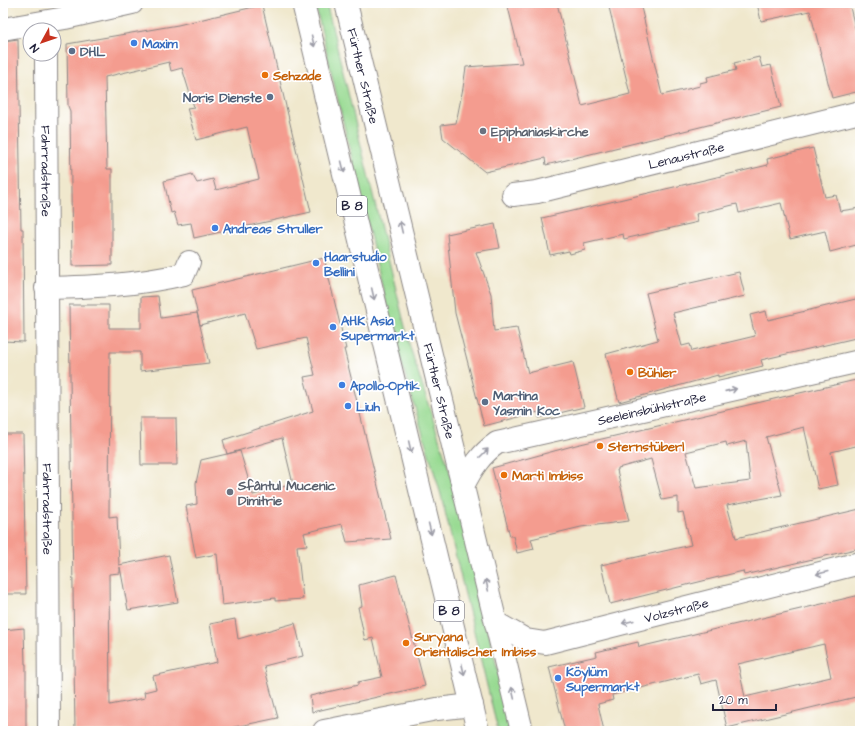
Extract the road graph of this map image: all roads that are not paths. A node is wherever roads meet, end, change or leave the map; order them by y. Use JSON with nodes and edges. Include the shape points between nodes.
{"nodes":[{"id":1,"x":132,"y":3,"type":"edge"},
{"id":2,"x":303,"y":3,"type":"edge"},
{"id":3,"x":346,"y":3,"type":"edge"},
{"id":4,"x":62,"y":23,"type":"edge"},
{"id":5,"x":22,"y":28,"type":"edge"},
{"id":6,"x":3,"y":29,"type":"edge"},
{"id":7,"x":46,"y":64,"type":"edge"},
{"id":8,"x":860,"y":112,"type":"edge"},
{"id":9,"x":513,"y":196,"type":"dead end"},
{"id":10,"x":189,"y":262,"type":"dead end"},
{"id":11,"x":46,"y":288,"type":"junction"},
{"id":12,"x":860,"y":361,"type":"edge"},
{"id":13,"x":463,"y":486,"type":"junction"},
{"id":14,"x":860,"y":563,"type":"edge"},
{"id":15,"x":496,"y":623,"type":"junction"},
{"id":16,"x":472,"y":705,"type":"junction"},
{"id":17,"x":48,"y":731,"type":"edge"},
{"id":18,"x":324,"y":731,"type":"edge"},
{"id":19,"x":478,"y":731,"type":"edge"},
{"id":20,"x":522,"y":731,"type":"edge"}],
"edges":[{"from":1,"to":4,"type":"street"},
{"from":2,"to":16,"type":"street","number":"B 8","one_way":true},
{"from":13,"to":3,"type":"street","name":"Fürther Straße","one_way":true},
{"from":5,"to":6,"type":"street"},
{"from":7,"to":11,"type":"street","name":"Fahrradstraße"},
{"from":8,"to":9,"type":"street","name":"Lenaustraße"},
{"from":10,"to":11,"type":"street","via":[[184,274],[158,280],[108,286]]},
{"from":11,"to":17,"type":"street","name":"Fahrradstraße"},
{"from":13,"to":12,"type":"street","name":"Seeleinsbühlstraße","one_way":true,"via":[[475,463],[497,443]]},
{"from":15,"to":13,"type":"street","name":"Fürther Straße","one_way":true},
{"from":14,"to":15,"type":"street","name":"Volzstraße","one_way":true,"via":[[545,643],[526,640]]},
{"from":20,"to":15,"type":"street","name":"Fürther Straße","one_way":true},
{"from":16,"to":18,"type":"street","via":[[437,709]]},
{"from":16,"to":19,"type":"street","number":"B 8"}]}
